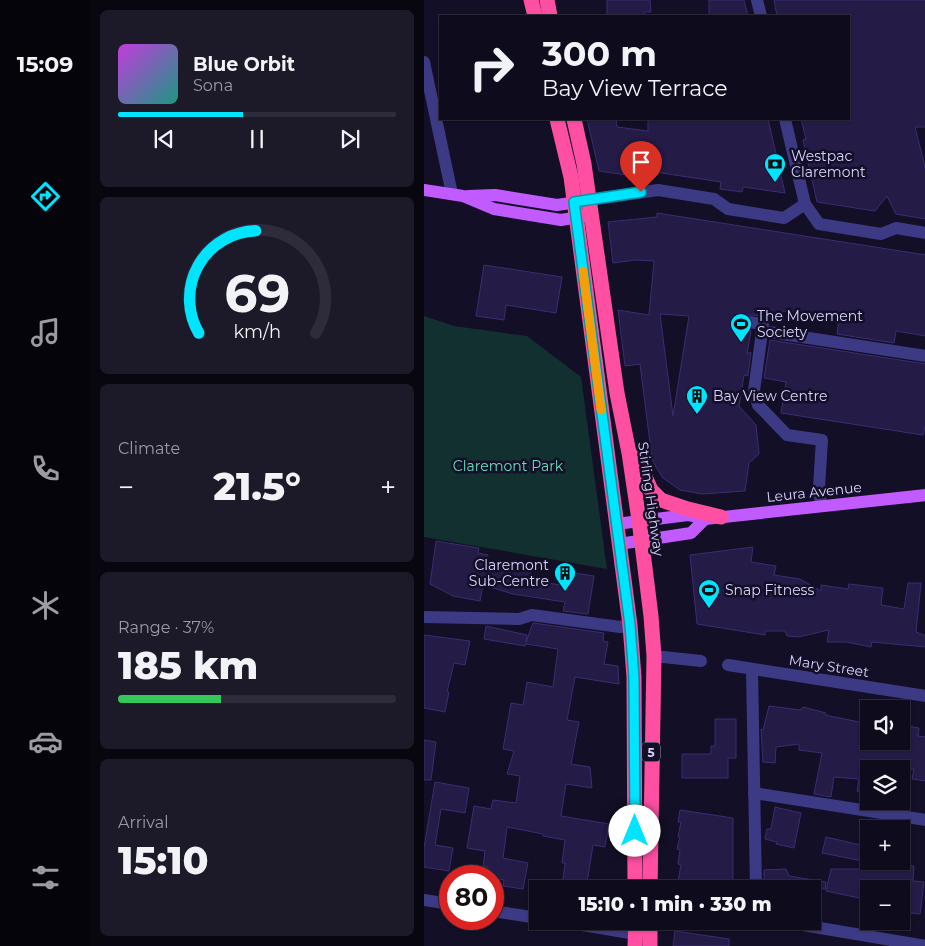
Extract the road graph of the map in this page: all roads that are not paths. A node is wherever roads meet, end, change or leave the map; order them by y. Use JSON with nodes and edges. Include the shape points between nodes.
{"nodes":[{"id":1,"x":531,"y":0,"type":"edge"},
{"id":2,"x":547,"y":0,"type":"edge"},
{"id":3,"x":757,"y":0,"type":"edge"},
{"id":4,"x":535,"y":15,"type":"edge"},
{"id":5,"x":550,"y":15,"type":"edge"},
{"id":6,"x":761,"y":15,"type":"edge"},
{"id":7,"x":424,"y":62,"type":"edge"},
{"id":8,"x":557,"y":120,"type":"edge"},
{"id":9,"x":574,"y":120,"type":"edge"},
{"id":10,"x":785,"y":120,"type":"edge"},
{"id":11,"x":424,"y":190,"type":"edge"},
{"id":12,"x":458,"y":195,"type":"junction"},
{"id":13,"x":589,"y":200,"type":"junction"},
{"id":14,"x":805,"y":204,"type":"junction"},
{"id":15,"x":575,"y":210,"type":"junction"},
{"id":16,"x":592,"y":215,"type":"junction"},
{"id":17,"x":925,"y":233,"type":"edge"},
{"id":18,"x":741,"y":321,"type":"dead end"},
{"id":19,"x":763,"y":331,"type":"junction"},
{"id":20,"x":925,"y":356,"type":"edge"},
{"id":21,"x":629,"y":453,"type":"junction"},
{"id":22,"x":925,"y":495,"type":"edge"},
{"id":23,"x":821,"y":506,"type":"junction"},
{"id":24,"x":721,"y":517,"type":"junction"},
{"id":25,"x":705,"y":519,"type":"junction"},
{"id":26,"x":639,"y":520,"type":"junction"},
{"id":27,"x":616,"y":524,"type":"junction"},
{"id":28,"x":641,"y":540,"type":"junction"},
{"id":29,"x":619,"y":544,"type":"junction"},
{"id":30,"x":424,"y":617,"type":"edge"},
{"id":31,"x":630,"y":625,"type":"junction"},
{"id":32,"x":654,"y":656,"type":"junction"},
{"id":33,"x":701,"y":661,"type":"dead end"},
{"id":34,"x":728,"y":665,"type":"dead end"},
{"id":35,"x":752,"y":670,"type":"junction"},
{"id":36,"x":925,"y":696,"type":"edge"},
{"id":37,"x":754,"y":793,"type":"junction"},
{"id":38,"x":925,"y":820,"type":"edge"},
{"id":39,"x":635,"y":880,"type":"edge"},
{"id":40,"x":650,"y":880,"type":"edge"},
{"id":41,"x":756,"y":880,"type":"edge"},
{"id":42,"x":424,"y":900,"type":"edge"},
{"id":43,"x":439,"y":902,"type":"edge"},
{"id":44,"x":504,"y":913,"type":"edge"},
{"id":45,"x":529,"y":917,"type":"edge"},
{"id":46,"x":821,"y":928,"type":"edge"},
{"id":47,"x":612,"y":930,"type":"edge"},
{"id":48,"x":650,"y":930,"type":"edge"},
{"id":49,"x":636,"y":934,"type":"edge"},
{"id":50,"x":650,"y":946,"type":"edge"},
{"id":51,"x":925,"y":946,"type":"edge"}],
"edges":[{"from":1,"to":4,"type":"highway"},
{"from":2,"to":5,"type":"highway"},
{"from":3,"to":6,"type":"street"},
{"from":7,"to":12,"type":"street"},
{"from":8,"to":15,"type":"highway","number":"5"},
{"from":9,"to":13,"type":"highway","name":"Stirling Highway","number":"5"},
{"from":10,"to":14,"type":"street"},
{"from":11,"to":12,"type":"main road"},
{"from":12,"to":15,"type":"main road","via":[[495,195]]},
{"from":13,"to":14,"type":"street","via":[[658,190],[714,199],[728,209],[784,218]]},
{"from":13,"to":15,"type":"main road"},
{"from":13,"to":16,"type":"highway","name":"Stirling Highway","number":"5"},
{"from":14,"to":17,"type":"street","via":[[819,224],[881,234],[896,228]]},
{"from":15,"to":16,"type":"main road"},
{"from":15,"to":27,"type":"highway","number":"5"},
{"from":16,"to":21,"type":"highway","name":"Stirling Highway","number":"5","via":[[617,393]]},
{"from":18,"to":19,"type":"street","via":[[763,324]]},
{"from":19,"to":20,"type":"street"},
{"from":19,"to":23,"type":"street","via":[[754,396],[758,405],[787,434],[822,440]]},
{"from":21,"to":24,"type":"highway","via":[[651,490],[661,500]]},
{"from":21,"to":26,"type":"highway","name":"Stirling Highway","number":"5"},
{"from":22,"to":23,"type":"main road","name":"Leura Avenue"},
{"from":23,"to":24,"type":"main road","name":"Leura Avenue"},
{"from":24,"to":25,"type":"main road","name":"Leura Avenue"},
{"from":25,"to":26,"type":"main road","name":"Leura Avenue","via":[[688,515]]},
{"from":25,"to":28,"type":"main road","name":"Leura Avenue","via":[[691,532]]},
{"from":26,"to":27,"type":"main road","name":"Leura Avenue"},
{"from":26,"to":28,"type":"highway","name":"Stirling Highway","number":"5"},
{"from":27,"to":29,"type":"highway","number":"5"},
{"from":28,"to":29,"type":"main road","name":"Leura Avenue"},
{"from":28,"to":32,"type":"highway","name":"Stirling Highway","number":"5"},
{"from":29,"to":31,"type":"highway","number":"5"},
{"from":30,"to":31,"type":"street","via":[[519,619],[532,615],[620,627]]},
{"from":31,"to":39,"type":"highway","number":"5","via":[[634,678]]},
{"from":32,"to":33,"type":"street"},
{"from":32,"to":40,"type":"highway","name":"Stirling Highway","number":"5"},
{"from":34,"to":35,"type":"street","name":"Mary Street"},
{"from":35,"to":36,"type":"street","name":"Mary Street"},
{"from":35,"to":37,"type":"street"},
{"from":37,"to":38,"type":"street"},
{"from":37,"to":41,"type":"street"},
{"from":42,"to":43,"type":"street"},
{"from":44,"to":45,"type":"street"},
{"from":46,"to":51,"type":"street"},
{"from":47,"to":49,"type":"street"},
{"from":48,"to":50,"type":"highway"}]}
